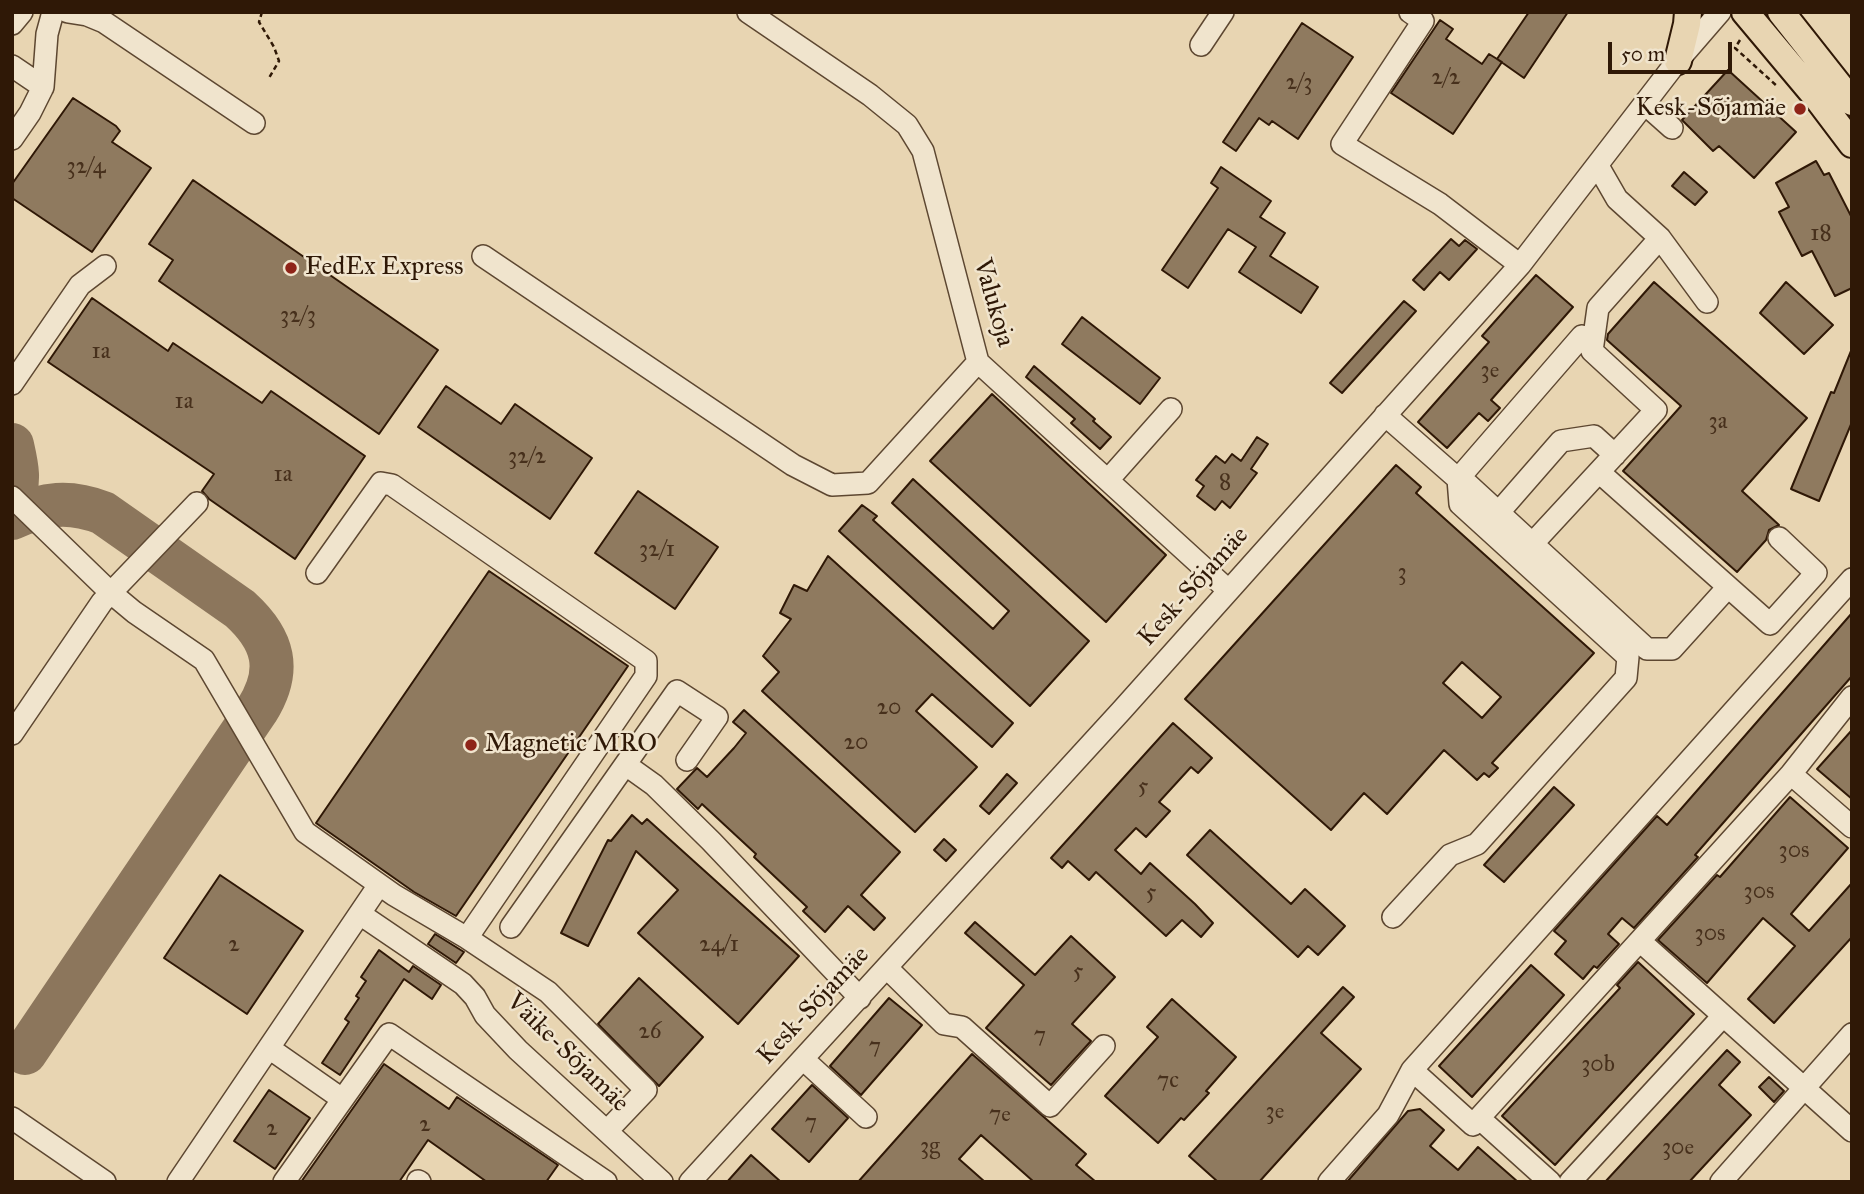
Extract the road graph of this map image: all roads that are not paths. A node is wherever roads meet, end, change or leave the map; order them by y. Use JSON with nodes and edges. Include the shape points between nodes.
{"nodes":[{"id":1,"x":22,"y":12,"type":"edge"},
{"id":2,"x":53,"y":12,"type":"edge"},
{"id":3,"x":68,"y":12,"type":"edge"},
{"id":4,"x":748,"y":12,"type":"edge"},
{"id":5,"x":1223,"y":12,"type":"edge"},
{"id":6,"x":1410,"y":12,"type":"edge"},
{"id":7,"x":1688,"y":12,"type":"edge"},
{"id":8,"x":1720,"y":12,"type":"edge"},
{"id":9,"x":1781,"y":12,"type":"edge"},
{"id":10,"x":12,"y":24,"type":"edge"},
{"id":11,"x":1744,"y":24,"type":"edge"},
{"id":12,"x":1201,"y":45,"type":"dead end"},
{"id":13,"x":1678,"y":61,"type":"junction"},
{"id":14,"x":12,"y":66,"type":"edge"},
{"id":15,"x":43,"y":87,"type":"junction"},
{"id":16,"x":1852,"y":102,"type":"edge"},
{"id":17,"x":1645,"y":104,"type":"junction"},
{"id":18,"x":254,"y":123,"type":"dead end"},
{"id":19,"x":1672,"y":128,"type":"dead end"},
{"id":20,"x":12,"y":139,"type":"edge"},
{"id":21,"x":1852,"y":144,"type":"edge"},
{"id":22,"x":1598,"y":166,"type":"junction"},
{"id":23,"x":1660,"y":238,"type":"junction"},
{"id":24,"x":483,"y":256,"type":"dead end"},
{"id":25,"x":1520,"y":265,"type":"junction"},
{"id":26,"x":104,"y":266,"type":"dead end"},
{"id":27,"x":1707,"y":302,"type":"dead end"},
{"id":28,"x":1582,"y":336,"type":"dead end"},
{"id":29,"x":978,"y":362,"type":"junction"},
{"id":30,"x":12,"y":384,"type":"edge"},
{"id":31,"x":1171,"y":409,"type":"dead end"},
{"id":32,"x":1385,"y":415,"type":"junction"},
{"id":33,"x":1615,"y":455,"type":"junction"},
{"id":34,"x":1599,"y":472,"type":"junction"},
{"id":35,"x":1459,"y":478,"type":"junction"},
{"id":36,"x":1108,"y":480,"type":"junction"},
{"id":37,"x":12,"y":497,"type":"edge"},
{"id":38,"x":197,"y":503,"type":"dead end"},
{"id":39,"x":1499,"y":512,"type":"junction"},
{"id":40,"x":1779,"y":538,"type":"dead end"},
{"id":41,"x":1533,"y":543,"type":"junction"},
{"id":42,"x":317,"y":573,"type":"dead end"},
{"id":43,"x":1852,"y":579,"type":"edge"},
{"id":44,"x":1728,"y":587,"type":"junction"},
{"id":45,"x":1228,"y":590,"type":"junction"},
{"id":46,"x":110,"y":592,"type":"junction"},
{"id":47,"x":1852,"y":697,"type":"edge"},
{"id":48,"x":12,"y":734,"type":"edge"},
{"id":49,"x":687,"y":760,"type":"dead end"},
{"id":50,"x":626,"y":765,"type":"junction"},
{"id":51,"x":1791,"y":774,"type":"junction"},
{"id":52,"x":1852,"y":827,"type":"edge"},
{"id":53,"x":379,"y":885,"type":"junction"},
{"id":54,"x":360,"y":914,"type":"junction"},
{"id":55,"x":1393,"y":917,"type":"dead end"},
{"id":56,"x":512,"y":928,"type":"dead end"},
{"id":57,"x":467,"y":938,"type":"junction"},
{"id":58,"x":1641,"y":942,"type":"junction"},
{"id":59,"x":887,"y":968,"type":"junction"},
{"id":60,"x":860,"y":998,"type":"junction"},
{"id":61,"x":1723,"y":1016,"type":"junction"},
{"id":62,"x":1852,"y":1034,"type":"edge"},
{"id":63,"x":1104,"y":1046,"type":"dead end"},
{"id":64,"x":269,"y":1048,"type":"junction"},
{"id":65,"x":803,"y":1059,"type":"junction"},
{"id":66,"x":1412,"y":1070,"type":"junction"},
{"id":67,"x":1805,"y":1089,"type":"junction"},
{"id":68,"x":342,"y":1099,"type":"junction"},
{"id":69,"x":866,"y":1117,"type":"dead end"},
{"id":70,"x":12,"y":1118,"type":"edge"},
{"id":71,"x":1479,"y":1118,"type":"junction"},
{"id":72,"x":607,"y":1131,"type":"junction"},
{"id":73,"x":1852,"y":1131,"type":"edge"},
{"id":74,"x":1580,"y":1178,"type":"edge"},
{"id":75,"x":105,"y":1182,"type":"edge"},
{"id":76,"x":178,"y":1182,"type":"edge"},
{"id":77,"x":284,"y":1182,"type":"edge"},
{"id":78,"x":606,"y":1182,"type":"edge"},
{"id":79,"x":662,"y":1182,"type":"edge"},
{"id":80,"x":691,"y":1182,"type":"edge"},
{"id":81,"x":1329,"y":1182,"type":"edge"},
{"id":82,"x":1550,"y":1182,"type":"edge"},
{"id":83,"x":1721,"y":1182,"type":"edge"}],
"edges":[{"from":1,"to":10,"type":"street"},
{"from":2,"to":15,"type":"street"},
{"from":3,"to":18,"type":"street","via":[[104,22]]},
{"from":4,"to":29,"type":"street","name":"Valukoja","via":[[906,125],[923,152]]},
{"from":5,"to":12,"type":"street"},
{"from":6,"to":25,"type":"street","via":[[1423,21],[1342,144],[1440,204]]},
{"from":7,"to":13,"type":"main road"},
{"from":8,"to":13,"type":"street","name":"Kesk-Sõjamäe"},
{"from":9,"to":16,"type":"main road"},
{"from":11,"to":21,"type":"main road","via":[[1818,99]]},
{"from":13,"to":17,"type":"street","name":"Kesk-Sõjamäe"},
{"from":14,"to":15,"type":"street"},
{"from":15,"to":20,"type":"street"},
{"from":17,"to":19,"type":"street"},
{"from":17,"to":22,"type":"street","name":"Kesk-Sõjamäe"},
{"from":22,"to":23,"type":"street","via":[[1617,199]]},
{"from":22,"to":25,"type":"street","name":"Kesk-Sõjamäe"},
{"from":23,"to":27,"type":"street"},
{"from":23,"to":33,"type":"street","via":[[1598,308],[1592,351],[1656,410]]},
{"from":24,"to":29,"type":"street","via":[[793,465],[832,485],[868,483]]},
{"from":25,"to":32,"type":"street","name":"Kesk-Sõjamäe"},
{"from":26,"to":30,"type":"street","via":[[80,285]]},
{"from":28,"to":35,"type":"street"},
{"from":29,"to":36,"type":"street","name":"Valukoja"},
{"from":31,"to":36,"type":"street"},
{"from":32,"to":35,"type":"street"},
{"from":32,"to":45,"type":"street","name":"Kesk-Sõjamäe"},
{"from":33,"to":34,"type":"street"},
{"from":33,"to":39,"type":"street","via":[[1594,436],[1561,441]]},
{"from":34,"to":41,"type":"street"},
{"from":34,"to":44,"type":"street"},
{"from":35,"to":39,"type":"street"},
{"from":35,"to":55,"type":"street","via":[[1460,504],[1628,657],[1626,678],[1477,844],[1450,855]]},
{"from":36,"to":45,"type":"street","name":"Valukoja"},
{"from":37,"to":46,"type":"street"},
{"from":38,"to":46,"type":"street"},
{"from":39,"to":41,"type":"street"},
{"from":40,"to":44,"type":"street","via":[[1816,573],[1770,624]]},
{"from":41,"to":44,"type":"street","via":[[1647,649],[1672,649]]},
{"from":42,"to":57,"type":"street","via":[[381,483],[392,485],[646,661],[646,676]]},
{"from":43,"to":66,"type":"street"},
{"from":45,"to":59,"type":"street","name":"Kesk-Sõjamäe"},
{"from":46,"to":48,"type":"street"},
{"from":46,"to":53,"type":"street","via":[[204,660],[305,832]]},
{"from":47,"to":51,"type":"street"},
{"from":49,"to":50,"type":"street","via":[[717,717],[677,691]]},
{"from":50,"to":56,"type":"street"},
{"from":50,"to":60,"type":"street","via":[[654,785],[711,841]]},
{"from":51,"to":52,"type":"street"},
{"from":51,"to":58,"type":"street"},
{"from":53,"to":54,"type":"street"},
{"from":53,"to":57,"type":"street"},
{"from":54,"to":64,"type":"street"},
{"from":54,"to":72,"type":"street","name":"Väike-Sõjamäe","via":[[463,984],[518,1050]]},
{"from":57,"to":72,"type":"street","via":[[548,992],[646,1090]]},
{"from":58,"to":61,"type":"street"},
{"from":58,"to":71,"type":"street"},
{"from":59,"to":60,"type":"street","name":"Kesk-Sõjamäe"},
{"from":59,"to":63,"type":"street","via":[[944,1024],[962,1027],[1050,1106]]},
{"from":60,"to":65,"type":"street","name":"Kesk-Sõjamäe"},
{"from":61,"to":67,"type":"street"},
{"from":61,"to":74,"type":"street"},
{"from":62,"to":67,"type":"street"},
{"from":64,"to":68,"type":"street"},
{"from":64,"to":76,"type":"street"},
{"from":65,"to":69,"type":"street"},
{"from":65,"to":80,"type":"street","name":"Kesk-Sõjamäe"},
{"from":66,"to":71,"type":"street","via":[[1473,1125]]},
{"from":66,"to":81,"type":"street","via":[[1388,1115]]},
{"from":67,"to":73,"type":"street"},
{"from":67,"to":83,"type":"street"},
{"from":68,"to":77,"type":"street"},
{"from":68,"to":78,"type":"street","via":[[389,1034]]},
{"from":70,"to":75,"type":"street"},
{"from":71,"to":82,"type":"street"},
{"from":72,"to":79,"type":"street","name":"Väike-Sõjamäe"}]}
